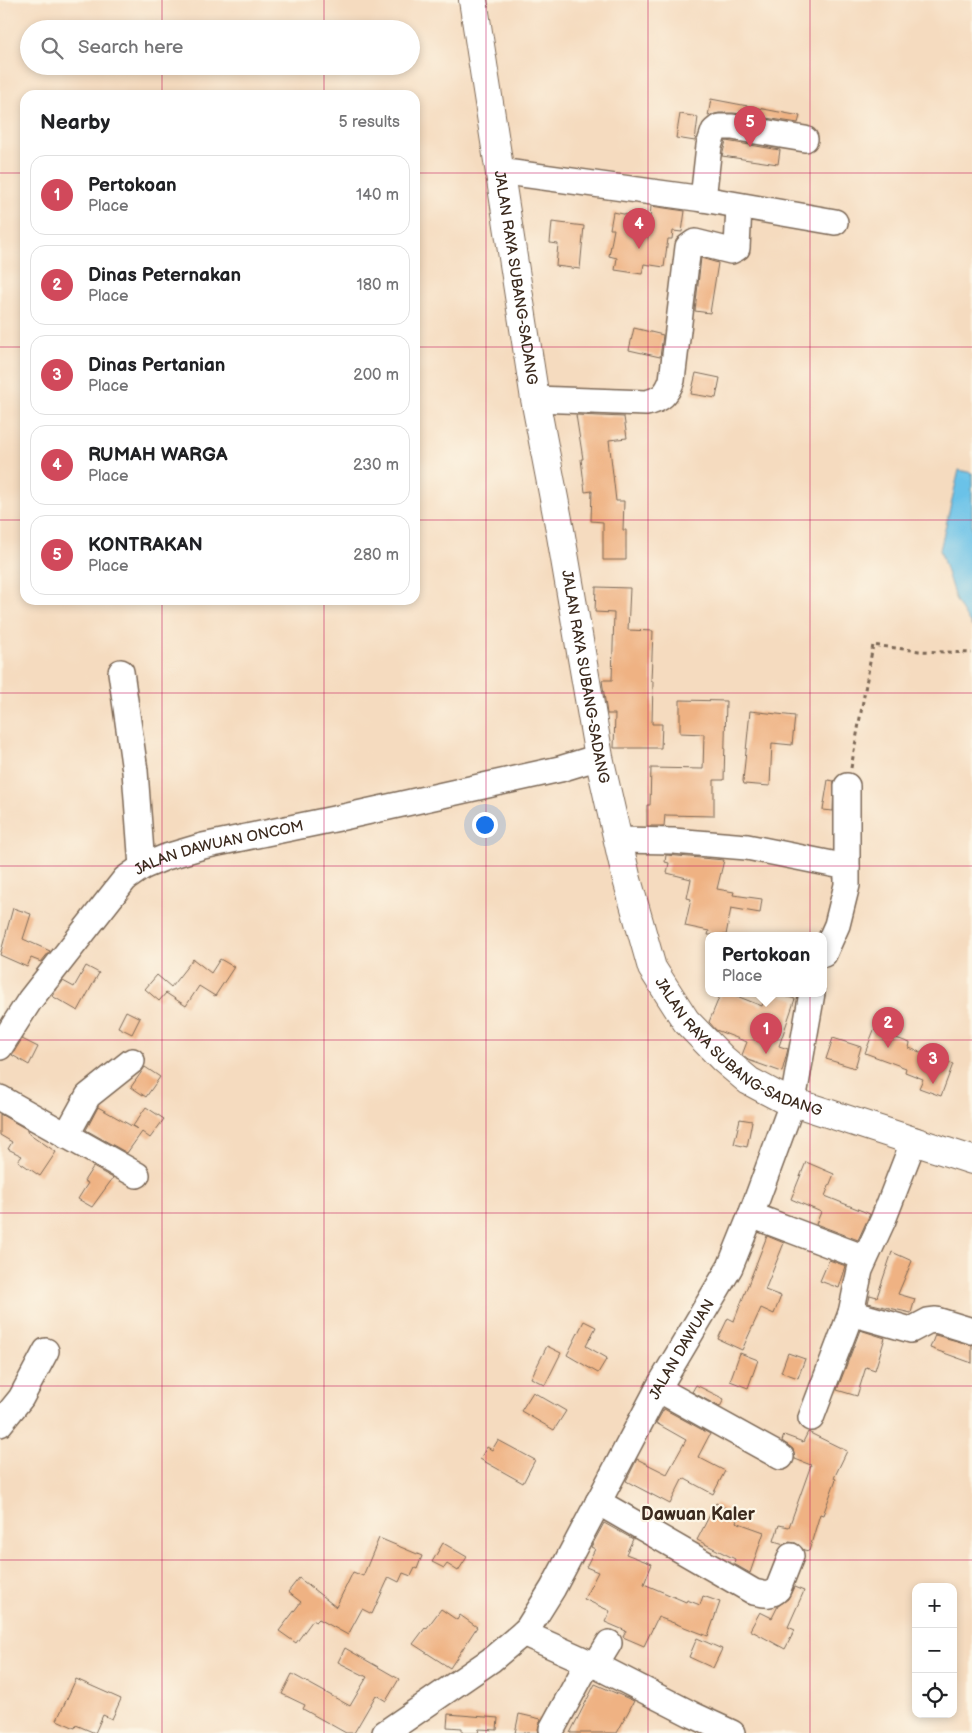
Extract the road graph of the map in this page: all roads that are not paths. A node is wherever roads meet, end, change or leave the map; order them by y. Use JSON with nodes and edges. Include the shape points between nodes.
{"nodes":[{"id":1,"x":473,"y":0,"type":"edge"},
{"id":2,"x":805,"y":139,"type":"dead end"},
{"id":3,"x":499,"y":171,"type":"junction"},
{"id":4,"x":704,"y":199,"type":"junction"},
{"id":5,"x":739,"y":206,"type":"junction"},
{"id":6,"x":835,"y":222,"type":"dead end"},
{"id":7,"x":535,"y":399,"type":"junction"},
{"id":8,"x":121,"y":672,"type":"dead end"},
{"id":9,"x":599,"y":757,"type":"junction"},
{"id":10,"x":848,"y":786,"type":"road end"},
{"id":11,"x":619,"y":840,"type":"junction"},
{"id":12,"x":142,"y":867,"type":"junction"},
{"id":13,"x":848,"y":867,"type":"junction"},
{"id":14,"x":827,"y":947,"type":"edge"},
{"id":15,"x":811,"y":997,"type":"edge"},
{"id":16,"x":0,"y":1047,"type":"edge"},
{"id":17,"x":132,"y":1061,"type":"dead end"},
{"id":18,"x":0,"y":1098,"type":"edge"},
{"id":19,"x":793,"y":1101,"type":"junction"},
{"id":20,"x":66,"y":1136,"type":"junction"},
{"id":21,"x":914,"y":1140,"type":"junction"},
{"id":22,"x":972,"y":1160,"type":"edge"},
{"id":23,"x":136,"y":1175,"type":"dead end"},
{"id":24,"x":751,"y":1215,"type":"junction"},
{"id":25,"x":865,"y":1258,"type":"junction"},
{"id":26,"x":851,"y":1313,"type":"junction"},
{"id":27,"x":972,"y":1331,"type":"edge"},
{"id":28,"x":46,"y":1351,"type":"dead end"},
{"id":29,"x":658,"y":1389,"type":"junction"},
{"id":30,"x":811,"y":1418,"type":"dead end"},
{"id":31,"x":0,"y":1423,"type":"edge"},
{"id":32,"x":780,"y":1457,"type":"dead end"},
{"id":33,"x":598,"y":1502,"type":"junction"},
{"id":34,"x":791,"y":1556,"type":"dead end"},
{"id":35,"x":526,"y":1630,"type":"junction"},
{"id":36,"x":609,"y":1643,"type":"dead end"},
{"id":37,"x":592,"y":1664,"type":"junction"},
{"id":38,"x":552,"y":1730,"type":"dead end"},
{"id":39,"x":385,"y":1733,"type":"edge"},
{"id":40,"x":732,"y":1733,"type":"edge"}],
"edges":[{"from":1,"to":3,"type":"main road","name":"JALAN RAYA SUBANG-SADANG"},
{"from":2,"to":4,"type":"street","via":[[719,127],[708,146]]},
{"from":3,"to":4,"type":"street"},
{"from":3,"to":7,"type":"main road","name":"JALAN RAYA SUBANG-SADANG"},
{"from":4,"to":5,"type":"street"},
{"from":5,"to":6,"type":"street"},
{"from":5,"to":7,"type":"street","via":[[737,248],[731,251],[695,242],[688,247],[672,380],[663,397],[646,403]]},
{"from":7,"to":9,"type":"main road","name":"JALAN RAYA SUBANG-SADANG"},
{"from":8,"to":12,"type":"street","via":[[135,771]]},
{"from":9,"to":11,"type":"main road","name":"JALAN RAYA SUBANG-SADANG"},
{"from":9,"to":12,"type":"street","name":"JALAN DAWUAN ONCOM","via":[[560,769],[203,846]]},
{"from":10,"to":13,"type":"street"},
{"from":11,"to":13,"type":"street","via":[[746,847]]},
{"from":11,"to":19,"type":"main road","name":"JALAN RAYA SUBANG-SADANG","via":[[652,968],[686,1021],[749,1081]]},
{"from":12,"to":16,"type":"street","name":"JALAN DAWUAN ONCOM","via":[[125,879],[30,1000]]},
{"from":13,"to":14,"type":"street","via":[[837,925]]},
{"from":15,"to":19,"type":"street","name":"JALAN DAWUAN"},
{"from":17,"to":20,"type":"street","via":[[88,1096]]},
{"from":18,"to":20,"type":"street"},
{"from":19,"to":21,"type":"main road","name":"JALAN RAYA SUBANG-SADANG"},
{"from":19,"to":24,"type":"street","name":"JALAN DAWUAN"},
{"from":20,"to":23,"type":"street"},
{"from":21,"to":22,"type":"main road","name":"JALAN RAYA SUBANG-SADANG"},
{"from":21,"to":25,"type":"street"},
{"from":24,"to":25,"type":"street"},
{"from":24,"to":29,"type":"street","name":"JALAN DAWUAN","via":[[730,1267]]},
{"from":25,"to":26,"type":"street"},
{"from":26,"to":27,"type":"street","via":[[911,1330],[936,1320]]},
{"from":26,"to":30,"type":"street"},
{"from":28,"to":31,"type":"street","via":[[21,1398]]},
{"from":29,"to":32,"type":"street"},
{"from":29,"to":33,"type":"street","name":"JALAN DAWUAN"},
{"from":33,"to":34,"type":"street","via":[[754,1592],[767,1595],[778,1590]]},
{"from":33,"to":35,"type":"street","name":"JALAN DAWUAN","via":[[553,1588]]},
{"from":35,"to":37,"type":"street"},
{"from":35,"to":39,"type":"street","name":"JALAN DAWUAN","via":[[491,1660]]},
{"from":36,"to":37,"type":"street"},
{"from":37,"to":38,"type":"street"},
{"from":37,"to":40,"type":"street"}]}
